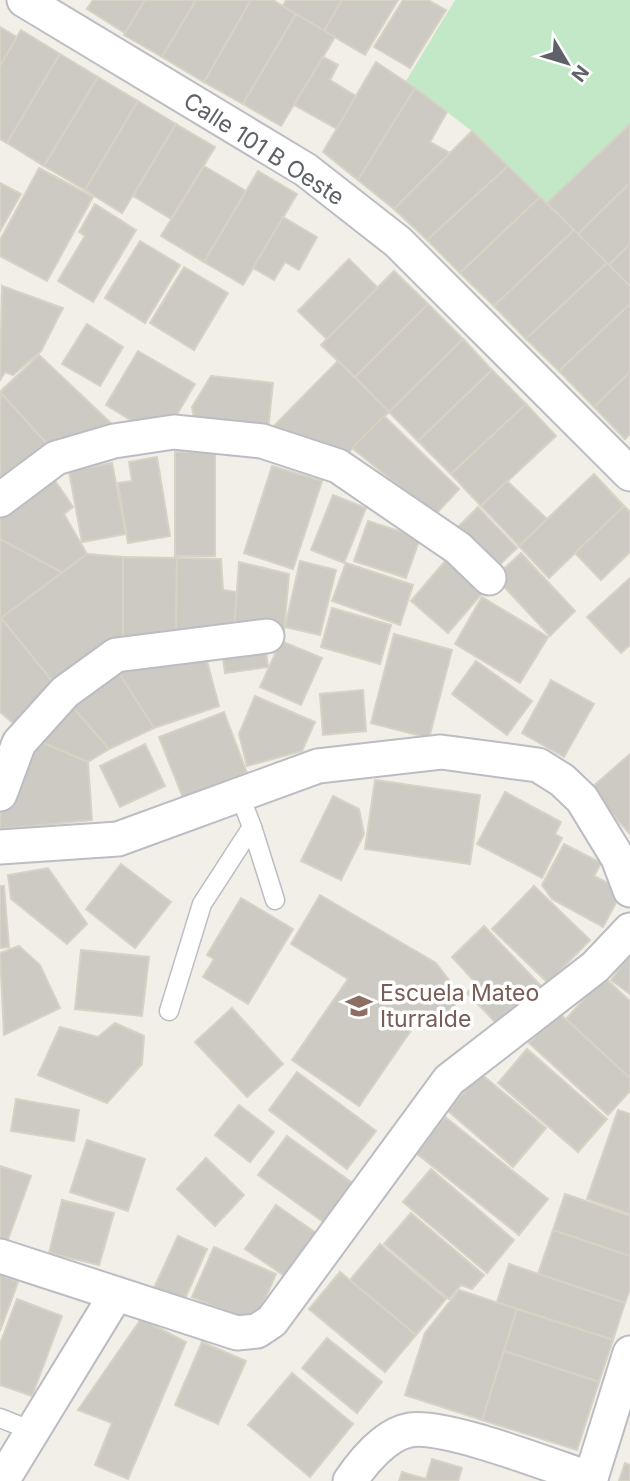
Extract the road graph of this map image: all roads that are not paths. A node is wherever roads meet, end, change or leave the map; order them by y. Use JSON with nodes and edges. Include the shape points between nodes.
{"nodes":[{"id":1,"x":24,"y":0,"type":"edge"},
{"id":2,"x":630,"y":474,"type":"edge"},
{"id":3,"x":0,"y":499,"type":"edge"},
{"id":4,"x":489,"y":578,"type":"dead end"},
{"id":5,"x":267,"y":636,"type":"dead end"},
{"id":6,"x":0,"y":794,"type":"edge"},
{"id":7,"x":240,"y":796,"type":"junction"},
{"id":8,"x":252,"y":827,"type":"junction"},
{"id":9,"x":0,"y":848,"type":"edge"},
{"id":10,"x":630,"y":890,"type":"edge"},
{"id":11,"x":275,"y":900,"type":"dead end"},
{"id":12,"x":630,"y":930,"type":"edge"},
{"id":13,"x":169,"y":1011,"type":"dead end"},
{"id":14,"x":0,"y":1256,"type":"edge"},
{"id":15,"x":115,"y":1296,"type":"junction"},
{"id":16,"x":630,"y":1353,"type":"edge"},
{"id":17,"x":0,"y":1418,"type":"edge"},
{"id":18,"x":33,"y":1431,"type":"junction"},
{"id":19,"x":590,"y":1480,"type":"edge"},
{"id":20,"x":2,"y":1481,"type":"edge"},
{"id":21,"x":350,"y":1481,"type":"edge"}],
"edges":[{"from":1,"to":2,"type":"street","name":"Calle 101 B Oeste","via":[[306,170],[398,242]]},
{"from":3,"to":4,"type":"street","via":[[55,458],[114,440],[174,432],[262,441],[338,466],[458,548]]},
{"from":5,"to":6,"type":"street","via":[[116,655],[65,692],[19,743]]},
{"from":7,"to":8,"type":"lane"},
{"from":7,"to":9,"type":"street","via":[[118,839]]},
{"from":7,"to":10,"type":"street","via":[[318,765],[440,752],[538,765],[582,799],[618,858]]},
{"from":8,"to":11,"type":"lane"},
{"from":8,"to":13,"type":"lane","via":[[202,904]]},
{"from":12,"to":15,"type":"street","via":[[595,967],[449,1080],[272,1321],[257,1331],[237,1332]]},
{"from":14,"to":15,"type":"street"},
{"from":15,"to":18,"type":"street"},
{"from":16,"to":19,"type":"street"},
{"from":17,"to":18,"type":"lane"},
{"from":18,"to":20,"type":"street"},
{"from":19,"to":21,"type":"street","via":[[441,1431],[409,1430],[383,1443]]}]}
